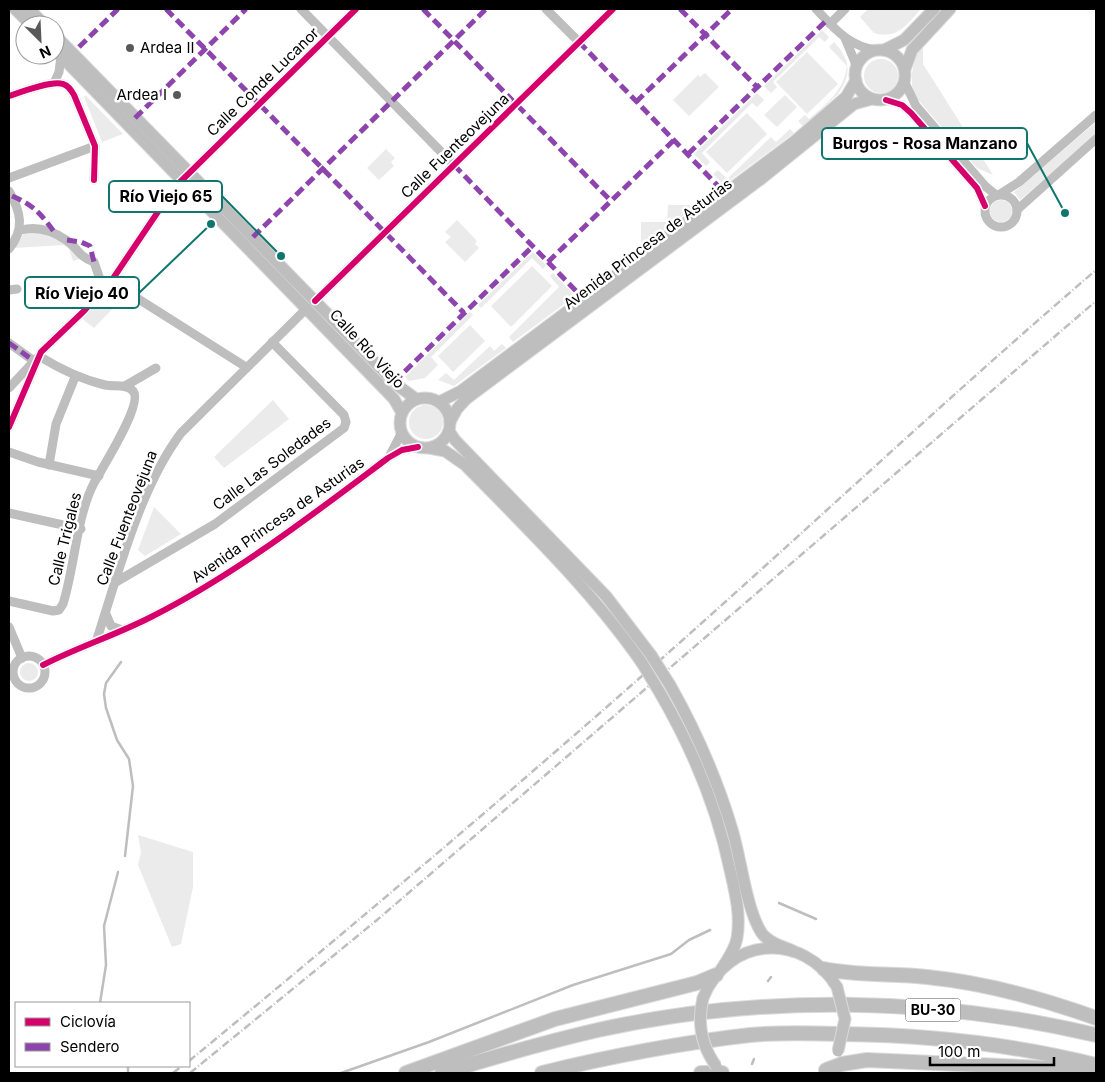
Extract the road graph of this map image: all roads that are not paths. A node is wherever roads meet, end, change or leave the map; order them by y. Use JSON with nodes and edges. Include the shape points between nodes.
{"nodes":[{"id":1,"x":300,"y":9,"type":"edge"},
{"id":2,"x":356,"y":9,"type":"edge"},
{"id":3,"x":546,"y":9,"type":"edge"},
{"id":4,"x":613,"y":9,"type":"edge"},
{"id":5,"x":816,"y":9,"type":"edge"},
{"id":6,"x":845,"y":9,"type":"edge"},
{"id":7,"x":934,"y":9,"type":"edge"},
{"id":8,"x":950,"y":9,"type":"edge"},
{"id":9,"x":830,"y":24,"type":"junction"},
{"id":10,"x":328,"y":36,"type":"junction"},
{"id":11,"x":845,"y":38,"type":"junction"},
{"id":12,"x":579,"y":42,"type":"junction"},
{"id":13,"x":65,"y":46,"type":"edge"},
{"id":14,"x":880,"y":50,"type":"junction"},
{"id":15,"x":65,"y":60,"type":"edge"},
{"id":16,"x":59,"y":65,"type":"edge"},
{"id":17,"x":857,"y":66,"type":"junction"},
{"id":18,"x":905,"y":69,"type":"junction"},
{"id":19,"x":84,"y":80,"type":"junction"},
{"id":20,"x":856,"y":80,"type":"junction"},
{"id":21,"x":54,"y":83,"type":"junction"},
{"id":22,"x":904,"y":83,"type":"junction"},
{"id":23,"x":74,"y":95,"type":"junction"},
{"id":24,"x":9,"y":96,"type":"edge"},
{"id":25,"x":872,"y":99,"type":"junction"},
{"id":26,"x":891,"y":101,"type":"junction"},
{"id":27,"x":1096,"y":115,"type":"edge"},
{"id":28,"x":1096,"y":139,"type":"edge"},
{"id":29,"x":95,"y":146,"type":"junction"},
{"id":30,"x":454,"y":165,"type":"junction"},
{"id":31,"x":184,"y":176,"type":"junction"},
{"id":32,"x":9,"y":178,"type":"edge"},
{"id":33,"x":94,"y":180,"type":"dead end"},
{"id":34,"x":9,"y":191,"type":"edge"},
{"id":35,"x":998,"y":195,"type":"junction"},
{"id":36,"x":985,"y":206,"type":"junction"},
{"id":37,"x":1017,"y":210,"type":"junction"},
{"id":38,"x":21,"y":230,"type":"junction"},
{"id":39,"x":9,"y":249,"type":"edge"},
{"id":40,"x":106,"y":285,"type":"junction"},
{"id":41,"x":311,"y":305,"type":"junction"},
{"id":42,"x":272,"y":342,"type":"junction"},
{"id":43,"x":9,"y":343,"type":"edge"},
{"id":44,"x":36,"y":359,"type":"junction"},
{"id":45,"x":246,"y":367,"type":"junction"},
{"id":46,"x":156,"y":368,"type":"dead end"},
{"id":47,"x":75,"y":376,"type":"junction"},
{"id":48,"x":125,"y":386,"type":"junction"},
{"id":49,"x":9,"y":388,"type":"edge"},
{"id":50,"x":416,"y":399,"type":"junction"},
{"id":51,"x":439,"y":402,"type":"junction"},
{"id":52,"x":402,"y":413,"type":"junction"},
{"id":53,"x":450,"y":426,"type":"junction"},
{"id":54,"x":9,"y":427,"type":"edge"},
{"id":55,"x":402,"y":432,"type":"junction"},
{"id":56,"x":424,"y":447,"type":"junction"},
{"id":57,"x":9,"y":452,"type":"edge"},
{"id":58,"x":388,"y":458,"type":"junction"},
{"id":59,"x":49,"y":465,"type":"junction"},
{"id":60,"x":99,"y":476,"type":"junction"},
{"id":61,"x":9,"y":513,"type":"edge"},
{"id":62,"x":81,"y":529,"type":"junction"},
{"id":63,"x":116,"y":582,"type":"junction"},
{"id":64,"x":9,"y":601,"type":"edge"},
{"id":65,"x":106,"y":614,"type":"junction"},
{"id":66,"x":9,"y":627,"type":"edge"},
{"id":67,"x":122,"y":630,"type":"junction"},
{"id":68,"x":96,"y":642,"type":"junction"},
{"id":69,"x":22,"y":658,"type":"junction"},
{"id":70,"x":646,"y":659,"type":"junction"},
{"id":71,"x":43,"y":665,"type":"junction"},
{"id":72,"x":11,"y":676,"type":"edge"},
{"id":73,"x":793,"y":951,"type":"junction"},
{"id":74,"x":824,"y":969,"type":"junction"},
{"id":75,"x":719,"y":972,"type":"junction"},
{"id":76,"x":1096,"y":1018,"type":"edge"},
{"id":77,"x":1096,"y":1035,"type":"edge"},
{"id":78,"x":1096,"y":1065,"type":"edge"},
{"id":79,"x":720,"y":1071,"type":"edge"},
{"id":80,"x":824,"y":1071,"type":"edge"},
{"id":81,"x":406,"y":1073,"type":"edge"},
{"id":82,"x":442,"y":1073,"type":"edge"},
{"id":83,"x":542,"y":1073,"type":"edge"},
{"id":84,"x":701,"y":1073,"type":"edge"},
{"id":85,"x":1088,"y":1073,"type":"edge"}],
"edges":[{"from":1,"to":10,"type":"street"},
{"from":2,"to":10,"type":"street","name":"Calle Conde Lucanor"},
{"from":3,"to":12,"type":"street"},
{"from":4,"to":12,"type":"street","name":"Calle Fuenteovejuna"},
{"from":5,"to":9,"type":"street"},
{"from":6,"to":9,"type":"street"},
{"from":7,"to":14,"type":"main road","via":[[904,40]]},
{"from":8,"to":18,"type":"main road","via":[[912,50]]},
{"from":9,"to":11,"type":"street"},
{"from":10,"to":30,"type":"street"},
{"from":10,"to":31,"type":"street","name":"Calle Conde Lucanor"},
{"from":11,"to":14,"type":"street","via":[[860,47]]},
{"from":11,"to":17,"type":"street"},
{"from":12,"to":30,"type":"street","name":"Calle Fuenteovejuna"},
{"from":13,"to":31,"type":"main road","name":"Calle Río Viejo"},
{"from":14,"to":17,"type":"main road","via":[[861,59]]},
{"from":14,"to":18,"type":"main road","via":[[897,56]]},
{"from":15,"to":19,"type":"main road","name":"Calle Río Viejo"},
{"from":16,"to":21,"type":"street"},
{"from":17,"to":20,"type":"main road"},
{"from":18,"to":22,"type":"main road"},
{"from":19,"to":23,"type":"street","via":[[75,84]]},
{"from":19,"to":31,"type":"main road","name":"Calle Río Viejo"},
{"from":20,"to":25,"type":"main road","via":[[861,92]]},
{"from":20,"to":51,"type":"main road","name":"Avenida Princesa de Asturias","via":[[846,97],[795,141],[461,391]]},
{"from":21,"to":23,"type":"street","via":[[65,84]]},
{"from":21,"to":24,"type":"street"},
{"from":22,"to":26,"type":"main road"},
{"from":22,"to":35,"type":"street","via":[[916,106],[985,186]]},
{"from":23,"to":29,"type":"street"},
{"from":25,"to":26,"type":"main road"},
{"from":25,"to":53,"type":"main road","name":"Avenida Princesa de Asturias","via":[[854,104],[761,179],[471,395],[457,409]]},
{"from":26,"to":36,"type":"street","via":[[911,112],[977,188]]},
{"from":27,"to":35,"type":"street","via":[[1018,182]]},
{"from":28,"to":37,"type":"street"},
{"from":29,"to":32,"type":"street"},
{"from":29,"to":33,"type":"street"},
{"from":30,"to":41,"type":"street","name":"Calle Fuenteovejuna"},
{"from":31,"to":40,"type":"street","name":"Calle Conde Lucanor"},
{"from":31,"to":41,"type":"main road","name":"Calle Río Viejo"},
{"from":34,"to":38,"type":"street","via":[[17,208]]},
{"from":35,"to":36,"type":"street"},
{"from":35,"to":37,"type":"street","via":[[1010,197]]},
{"from":36,"to":37,"type":"street","via":[[988,220],[1000,227],[1013,222]]},
{"from":38,"to":39,"type":"street"},
{"from":38,"to":40,"type":"street","via":[[45,230],[67,240],[79,255],[94,262]]},
{"from":40,"to":44,"type":"street","name":"Calle Conde Lucanor"},
{"from":40,"to":45,"type":"street"},
{"from":41,"to":42,"type":"street","name":"Calle Fuenteovejuna"},
{"from":41,"to":50,"type":"main road","name":"Calle Río Viejo","via":[[397,386]]},
{"from":41,"to":52,"type":"main road","name":"Calle Río Viejo","via":[[394,399]]},
{"from":42,"to":45,"type":"street","name":"Calle Fuenteovejuna"},
{"from":42,"to":63,"type":"street","name":"Calle Las Soledades","via":[[344,415],[344,428],[214,524]]},
{"from":43,"to":44,"type":"street"},
{"from":44,"to":47,"type":"street"},
{"from":44,"to":49,"type":"street","name":"Calle Conde Lucanor"},
{"from":44,"to":54,"type":"street"},
{"from":45,"to":63,"type":"street","name":"Calle Fuenteovejuna","via":[[168,450]]},
{"from":46,"to":48,"type":"street"},
{"from":47,"to":48,"type":"street","via":[[106,385]]},
{"from":47,"to":59,"type":"street","via":[[56,424]]},
{"from":48,"to":60,"type":"street","name":"Calle Trigales","via":[[135,392],[136,399]]},
{"from":50,"to":51,"type":"main road","via":[[429,398]]},
{"from":50,"to":52,"type":"main road"},
{"from":51,"to":53,"type":"main road","via":[[448,412]]},
{"from":52,"to":55,"type":"main road"},
{"from":53,"to":56,"type":"main road","via":[[441,443]]},
{"from":53,"to":70,"type":"main road","via":[[455,440],[606,596]]},
{"from":55,"to":56,"type":"main road","via":[[407,441]]},
{"from":55,"to":58,"type":"street","name":"Avenida Princesa de Asturias"},
{"from":56,"to":58,"type":"street","name":"Avenida Princesa de Asturias","via":[[402,450]]},
{"from":56,"to":70,"type":"main road","via":[[445,451],[465,465],[574,578]]},
{"from":57,"to":59,"type":"street"},
{"from":58,"to":67,"type":"street","name":"Avenida Princesa de Asturias","via":[[235,568]]},
{"from":59,"to":60,"type":"street"},
{"from":60,"to":62,"type":"street","name":"Calle Trigales","via":[[88,498]]},
{"from":61,"to":62,"type":"street"},
{"from":62,"to":64,"type":"street","name":"Calle Trigales","via":[[59,610]]},
{"from":63,"to":65,"type":"street","name":"Calle Fuenteovejuna"},
{"from":65,"to":67,"type":"street","via":[[111,626]]},
{"from":65,"to":68,"type":"street","name":"Calle Fuenteovejuna"},
{"from":66,"to":69,"type":"street"},
{"from":67,"to":68,"type":"street","name":"Avenida Princesa de Asturias"},
{"from":68,"to":71,"type":"street","name":"Avenida Princesa de Asturias"},
{"from":69,"to":71,"type":"street","via":[[33,657]]},
{"from":69,"to":72,"type":"street","via":[[15,664]]},
{"from":70,"to":73,"type":"main road","bridge":true,"via":[[670,685],[716,782],[759,929],[770,940]]},
{"from":70,"to":75,"type":"main road","bridge":true,"via":[[697,764],[728,861],[738,930],[735,947]]},
{"from":71,"to":72,"type":"street","via":[[44,676],[35,687],[22,686]]},
{"from":73,"to":74,"type":"main road"},
{"from":73,"to":75,"type":"main road","via":[[768,948],[751,951]]},
{"from":74,"to":76,"type":"highway","via":[[973,983],[1028,995]]},
{"from":74,"to":80,"type":"main road","bridge":true,"via":[[842,997],[845,1019],[838,1051]]},
{"from":75,"to":79,"type":"main road","bridge":true,"via":[[703,998],[700,1016],[706,1051]]},
{"from":75,"to":81,"type":"highway","via":[[696,984],[555,1019]]},
{"from":77,"to":82,"type":"highway","number":"BU-30","via":[[1040,1022],[935,1010],[856,1005],[777,1007],[679,1016],[599,1030],[531,1046]]},
{"from":78,"to":83,"type":"highway","number":"BU-30","via":[[952,1040],[881,1034],[792,1033],[685,1043]]},
{"from":79,"to":84,"type":"highway"},
{"from":80,"to":85,"type":"highway","via":[[867,1060],[1046,1068]]}]}
